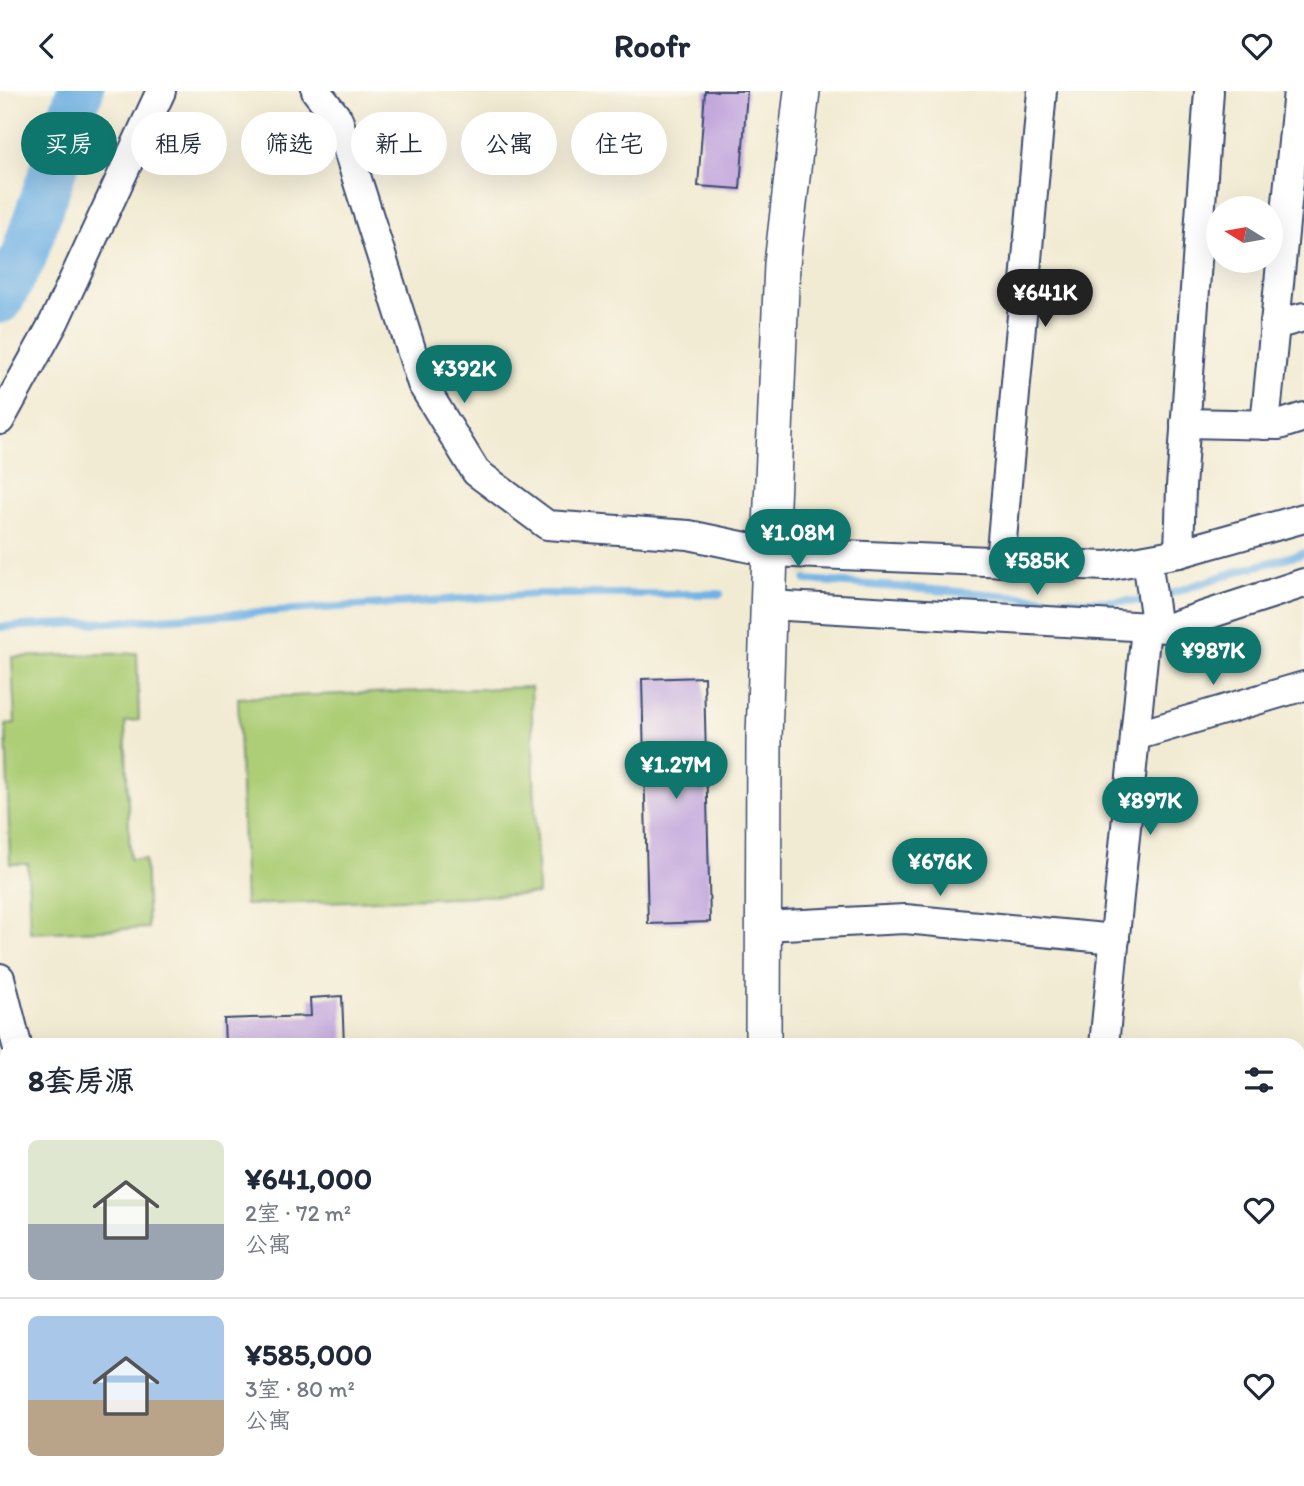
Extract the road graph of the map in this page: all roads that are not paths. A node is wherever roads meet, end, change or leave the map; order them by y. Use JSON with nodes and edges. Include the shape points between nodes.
{"nodes":[{"id":1,"x":161,"y":91,"type":"edge"},
{"id":2,"x":316,"y":91,"type":"edge"},
{"id":3,"x":802,"y":91,"type":"edge"},
{"id":4,"x":1042,"y":91,"type":"edge"},
{"id":5,"x":1209,"y":91,"type":"edge"},
{"id":6,"x":1298,"y":91,"type":"edge"},
{"id":7,"x":1304,"y":317,"type":"edge"},
{"id":8,"x":1274,"y":325,"type":"junction"},
{"id":9,"x":1304,"y":417,"type":"edge"},
{"id":10,"x":0,"y":420,"type":"edge"},
{"id":11,"x":1185,"y":423,"type":"junction"},
{"id":12,"x":1265,"y":425,"type":"junction"},
{"id":13,"x":1304,"y":518,"type":"edge"},
{"id":14,"x":770,"y":552,"type":"junction"},
{"id":15,"x":1180,"y":553,"type":"junction"},
{"id":16,"x":1147,"y":559,"type":"junction"},
{"id":17,"x":1000,"y":562,"type":"junction"},
{"id":18,"x":1304,"y":583,"type":"edge"},
{"id":19,"x":769,"y":605,"type":"junction"},
{"id":20,"x":1151,"y":611,"type":"junction"},
{"id":21,"x":1304,"y":686,"type":"edge"},
{"id":22,"x":1135,"y":736,"type":"junction"},
{"id":23,"x":763,"y":926,"type":"junction"},
{"id":24,"x":1115,"y":939,"type":"junction"},
{"id":25,"x":0,"y":978,"type":"edge"},
{"id":26,"x":15,"y":1038,"type":"edge"},
{"id":27,"x":763,"y":1038,"type":"edge"},
{"id":28,"x":1105,"y":1038,"type":"edge"}],
"edges":[{"from":1,"to":10,"type":"street","via":[[54,322]]},
{"from":2,"to":14,"type":"street","via":[[338,119],[422,384],[476,473],[548,525],[689,535]]},
{"from":3,"to":14,"type":"main road","via":[[782,264]]},
{"from":4,"to":17,"type":"street"},
{"from":5,"to":11,"type":"street"},
{"from":6,"to":8,"type":"street"},
{"from":7,"to":8,"type":"street"},
{"from":8,"to":12,"type":"street"},
{"from":9,"to":12,"type":"street"},
{"from":11,"to":12,"type":"street"},
{"from":11,"to":15,"type":"street"},
{"from":13,"to":15,"type":"street"},
{"from":14,"to":17,"type":"street"},
{"from":14,"to":19,"type":"main road"},
{"from":15,"to":16,"type":"street"},
{"from":16,"to":17,"type":"street","via":[[1107,566]]},
{"from":16,"to":20,"type":"street"},
{"from":18,"to":20,"type":"street","via":[[1167,628]]},
{"from":19,"to":20,"type":"street"},
{"from":19,"to":23,"type":"main road"},
{"from":20,"to":22,"type":"street"},
{"from":21,"to":22,"type":"street"},
{"from":22,"to":24,"type":"street"},
{"from":23,"to":24,"type":"street","via":[[905,919]]},
{"from":23,"to":27,"type":"main road"},
{"from":24,"to":28,"type":"street"},
{"from":25,"to":26,"type":"street"}]}
